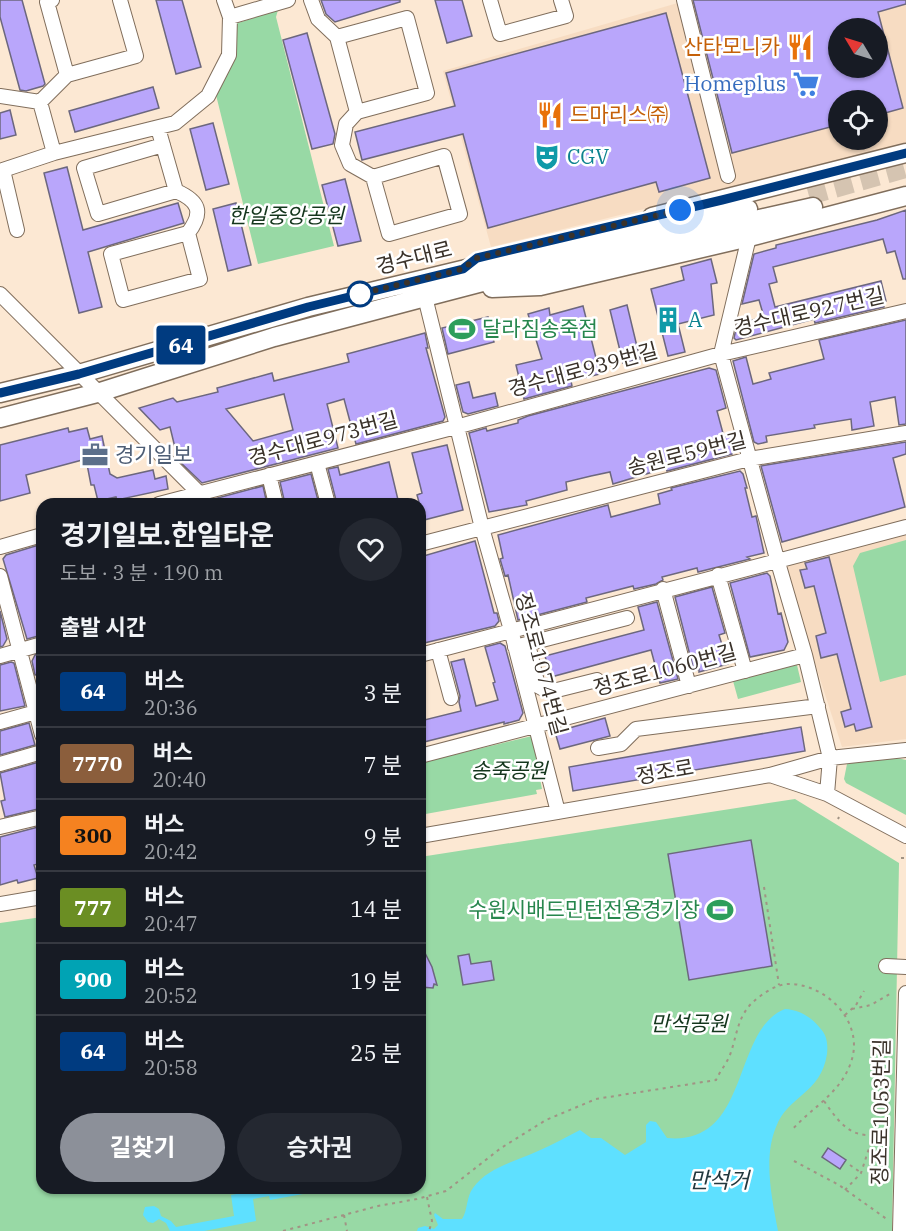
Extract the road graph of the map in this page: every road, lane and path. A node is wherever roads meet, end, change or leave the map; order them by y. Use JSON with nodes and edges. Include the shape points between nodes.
{"nodes":[{"id":1,"x":48,"y":0,"type":"edge"},
{"id":2,"x":120,"y":0,"type":"edge"},
{"id":3,"x":224,"y":0,"type":"edge"},
{"id":4,"x":288,"y":0,"type":"edge"},
{"id":5,"x":310,"y":0,"type":"edge"},
{"id":6,"x":490,"y":0,"type":"edge"},
{"id":7,"x":561,"y":0,"type":"edge"},
{"id":8,"x":684,"y":0,"type":"edge"},
{"id":9,"x":230,"y":17,"type":"junction"},
{"id":10,"x":336,"y":37,"type":"junction"},
{"id":11,"x":67,"y":75,"type":"junction"},
{"id":12,"x":0,"y":96,"type":"edge"},
{"id":13,"x":40,"y":102,"type":"junction"},
{"id":14,"x":357,"y":112,"type":"junction"},
{"id":15,"x":158,"y":128,"type":"junction"},
{"id":16,"x":163,"y":145,"type":"junction"},
{"id":17,"x":54,"y":153,"type":"junction"},
{"id":18,"x":906,"y":153,"type":"edge"},
{"id":19,"x":2,"y":170,"type":"edge"},
{"id":20,"x":728,"y":176,"type":"dead end"},
{"id":21,"x":373,"y":177,"type":"junction"},
{"id":22,"x":176,"y":191,"type":"junction"},
{"id":23,"x":906,"y":196,"type":"edge"},
{"id":24,"x":17,"y":230,"type":"dead end"},
{"id":25,"x":188,"y":233,"type":"junction"},
{"id":26,"x":749,"y":237,"type":"junction"},
{"id":27,"x":463,"y":269,"type":"junction"},
{"id":28,"x":455,"y":290,"type":"junction"},
{"id":29,"x":0,"y":294,"type":"edge"},
{"id":30,"x":425,"y":297,"type":"junction"},
{"id":31,"x":906,"y":311,"type":"edge"},
{"id":32,"x":221,"y":333,"type":"junction"},
{"id":33,"x":721,"y":354,"type":"junction"},
{"id":34,"x":182,"y":365,"type":"junction"},
{"id":35,"x":79,"y":374,"type":"junction"},
{"id":36,"x":0,"y":393,"type":"edge"},
{"id":37,"x":97,"y":393,"type":"junction"},
{"id":38,"x":0,"y":418,"type":"edge"},
{"id":39,"x":456,"y":426,"type":"junction"},
{"id":40,"x":906,"y":433,"type":"edge"},
{"id":41,"x":749,"y":459,"type":"junction"},
{"id":42,"x":316,"y":463,"type":"junction"},
{"id":43,"x":269,"y":475,"type":"junction"},
{"id":44,"x":200,"y":498,"type":"edge"},
{"id":45,"x":204,"y":498,"type":"edge"},
{"id":46,"x":275,"y":498,"type":"edge"},
{"id":47,"x":326,"y":498,"type":"edge"},
{"id":48,"x":906,"y":527,"type":"edge"},
{"id":49,"x":482,"y":528,"type":"junction"},
{"id":50,"x":36,"y":537,"type":"edge"},
{"id":51,"x":426,"y":542,"type":"edge"},
{"id":52,"x":0,"y":547,"type":"edge"},
{"id":53,"x":777,"y":559,"type":"junction"},
{"id":54,"x":718,"y":575,"type":"junction"},
{"id":55,"x":0,"y":576,"type":"edge"},
{"id":56,"x":663,"y":590,"type":"junction"},
{"id":57,"x":627,"y":618,"type":"dead end"},
{"id":58,"x":511,"y":630,"type":"junction"},
{"id":59,"x":522,"y":645,"type":"junction"},
{"id":60,"x":36,"y":646,"type":"edge"},
{"id":61,"x":438,"y":650,"type":"junction"},
{"id":62,"x":19,"y":651,"type":"junction"},
{"id":63,"x":426,"y":653,"type":"edge"},
{"id":64,"x":805,"y":655,"type":"junction"},
{"id":65,"x":0,"y":656,"type":"edge"},
{"id":66,"x":745,"y":671,"type":"junction"},
{"id":67,"x":597,"y":680,"type":"dead end"},
{"id":68,"x":689,"y":686,"type":"junction"},
{"id":69,"x":451,"y":698,"type":"dead end"},
{"id":70,"x":818,"y":706,"type":"junction"},
{"id":71,"x":36,"y":712,"type":"joint"},
{"id":72,"x":0,"y":722,"type":"edge"},
{"id":73,"x":535,"y":727,"type":"junction"},
{"id":74,"x":598,"y":748,"type":"dead end"},
{"id":75,"x":906,"y":750,"type":"edge"},
{"id":76,"x":36,"y":754,"type":"edge"},
{"id":77,"x":426,"y":754,"type":"edge"},
{"id":78,"x":830,"y":758,"type":"junction"},
{"id":79,"x":0,"y":764,"type":"edge"},
{"id":80,"x":770,"y":775,"type":"junction"},
{"id":81,"x":826,"y":794,"type":"junction"},
{"id":82,"x":558,"y":812,"type":"junction"},
{"id":83,"x":36,"y":818,"type":"edge"},
{"id":84,"x":0,"y":827,"type":"edge"},
{"id":85,"x":426,"y":835,"type":"edge"},
{"id":86,"x":906,"y":836,"type":"edge"},
{"id":87,"x":764,"y":887,"type":"dead end"},
{"id":88,"x":36,"y":898,"type":"edge"},
{"id":89,"x":0,"y":903,"type":"edge"},
{"id":90,"x":886,"y":966,"type":"dead end"},
{"id":91,"x":906,"y":967,"type":"edge"},
{"id":92,"x":779,"y":986,"type":"junction"},
{"id":93,"x":864,"y":991,"type":"dead end"},
{"id":94,"x":901,"y":991,"type":"edge"},
{"id":95,"x":852,"y":1009,"type":"junction"},
{"id":96,"x":845,"y":1015,"type":"junction"},
{"id":97,"x":824,"y":1101,"type":"junction"},
{"id":98,"x":560,"y":1108,"type":"dead end"},
{"id":99,"x":564,"y":1113,"type":"junction"},
{"id":100,"x":902,"y":1127,"type":"junction"},
{"id":101,"x":791,"y":1131,"type":"dead end"},
{"id":102,"x":873,"y":1136,"type":"junction"},
{"id":103,"x":794,"y":1161,"type":"dead end"},
{"id":104,"x":850,"y":1166,"type":"dead end"},
{"id":105,"x":861,"y":1173,"type":"junction"},
{"id":106,"x":845,"y":1190,"type":"junction"},
{"id":107,"x":427,"y":1197,"type":"junction"},
{"id":108,"x":344,"y":1215,"type":"junction"},
{"id":109,"x":900,"y":1230,"type":"edge"},
{"id":110,"x":283,"y":1231,"type":"edge"},
{"id":111,"x":347,"y":1231,"type":"edge"},
{"id":112,"x":429,"y":1231,"type":"edge"}],
"edges":[{"from":1,"to":11,"type":"street"},
{"from":2,"to":11,"type":"street","via":[[136,56]]},
{"from":3,"to":9,"type":"street"},
{"from":4,"to":9,"type":"street"},
{"from":5,"to":10,"type":"street","via":[[318,19]]},
{"from":6,"to":7,"type":"street","via":[[500,34],[566,16]]},
{"from":8,"to":20,"type":"street"},
{"from":9,"to":15,"type":"street","via":[[229,55],[208,96],[175,123]]},
{"from":10,"to":14,"type":"street"},
{"from":10,"to":14,"type":"street","via":[[407,18],[413,39],[427,93]]},
{"from":11,"to":13,"type":"street"},
{"from":12,"to":13,"type":"street"},
{"from":13,"to":17,"type":"street"},
{"from":14,"to":21,"type":"street","via":[[346,124],[342,145],[350,164]]},
{"from":15,"to":16,"type":"street"},
{"from":15,"to":17,"type":"street"},
{"from":16,"to":22,"type":"street"},
{"from":16,"to":22,"type":"street","via":[[84,168],[98,214]]},
{"from":17,"to":19,"type":"street"},
{"from":18,"to":27,"type":"main road","via":[[477,258]]},
{"from":19,"to":24,"type":"street"},
{"from":21,"to":21,"type":"street","via":[[444,156],[460,214],[389,234]]},
{"from":22,"to":25,"type":"street","via":[[190,197],[197,207],[197,221]]},
{"from":23,"to":26,"type":"main road"},
{"from":25,"to":25,"type":"street","via":[[200,279],[123,300],[111,254]]},
{"from":26,"to":28,"type":"main road","via":[[540,286]]},
{"from":26,"to":33,"type":"street"},
{"from":27,"to":28,"type":"main road","name":"경수대로","via":[[811,201]]},
{"from":27,"to":32,"type":"main road","name":"경수대로"},
{"from":28,"to":30,"type":"main road","name":"경수대로"},
{"from":29,"to":35,"type":"street"},
{"from":30,"to":34,"type":"main road","name":"경수대로"},
{"from":30,"to":39,"type":"street","name":"정조로1074번길"},
{"from":31,"to":33,"type":"street","name":"경수대로927번길"},
{"from":32,"to":34,"type":"main road","via":[[207,351],[182,357]]},
{"from":32,"to":35,"type":"main road","name":"경수대로"},
{"from":33,"to":39,"type":"street","name":"경수대로939번길"},
{"from":33,"to":41,"type":"street"},
{"from":34,"to":37,"type":"main road","name":"경수대로"},
{"from":35,"to":36,"type":"main road","name":"경수대로"},
{"from":35,"to":37,"type":"street"},
{"from":37,"to":38,"type":"main road","name":"경수대로"},
{"from":37,"to":44,"type":"street"},
{"from":39,"to":42,"type":"street","name":"경수대로973번길"},
{"from":39,"to":49,"type":"street","name":"정조로1074번길"},
{"from":40,"to":41,"type":"street","name":"송원로59번길"},
{"from":41,"to":49,"type":"street","name":"송원로59번길"},
{"from":41,"to":53,"type":"street"},
{"from":42,"to":43,"type":"street","name":"경수대로973번길"},
{"from":42,"to":47,"type":"street"},
{"from":43,"to":45,"type":"street","name":"경수대로973번길"},
{"from":43,"to":46,"type":"street"},
{"from":48,"to":53,"type":"street"},
{"from":49,"to":51,"type":"street","name":"송원로59번길"},
{"from":49,"to":58,"type":"street","name":"정조로1074번길"},
{"from":50,"to":52,"type":"street"},
{"from":53,"to":54,"type":"street"},
{"from":53,"to":64,"type":"street"},
{"from":54,"to":56,"type":"street"},
{"from":54,"to":66,"type":"street"},
{"from":55,"to":62,"type":"street"},
{"from":56,"to":58,"type":"street"},
{"from":56,"to":68,"type":"street"},
{"from":57,"to":59,"type":"street"},
{"from":58,"to":59,"type":"street","name":"정조로1074번길"},
{"from":58,"to":61,"type":"street"},
{"from":59,"to":67,"type":"street","via":[[538,686],[549,692]]},
{"from":59,"to":73,"type":"street","name":"정조로1074번길"},
{"from":60,"to":62,"type":"street"},
{"from":61,"to":63,"type":"street"},
{"from":61,"to":69,"type":"street"},
{"from":62,"to":65,"type":"street"},
{"from":62,"to":71,"type":"street"},
{"from":64,"to":66,"type":"street","name":"정조로1060번길"},
{"from":64,"to":70,"type":"street"},
{"from":66,"to":68,"type":"street","name":"정조로1060번길"},
{"from":68,"to":73,"type":"street","name":"정조로1060번길"},
{"from":70,"to":74,"type":"street","via":[[636,729],[621,744]]},
{"from":70,"to":78,"type":"street"},
{"from":71,"to":72,"type":"street"},
{"from":73,"to":77,"type":"street","name":"정조로1060번길"},
{"from":73,"to":82,"type":"street","name":"정조로1074번길"},
{"from":75,"to":78,"type":"street"},
{"from":76,"to":79,"type":"street"},
{"from":78,"to":80,"type":"street"},
{"from":78,"to":81,"type":"street"},
{"from":80,"to":81,"type":"street","name":"정조로"},
{"from":80,"to":82,"type":"street","name":"정조로"},
{"from":81,"to":86,"type":"street","name":"정조로"},
{"from":82,"to":85,"type":"street","name":"정조로"},
{"from":83,"to":84,"type":"street"},
{"from":87,"to":92,"type":"path"},
{"from":88,"to":89,"type":"street"},
{"from":90,"to":91,"type":"street"},
{"from":92,"to":96,"type":"path","via":[[803,986],[819,992]]},
{"from":92,"to":99,"type":"path","via":[[751,1004],[738,1025],[731,1054],[716,1080],[596,1099]]},
{"from":93,"to":95,"type":"path"},
{"from":94,"to":95,"type":"path"},
{"from":94,"to":100,"type":"street","name":"정조로1053번길"},
{"from":95,"to":96,"type":"path"},
{"from":96,"to":97,"type":"path","via":[[852,1034],[852,1059],[847,1073]]},
{"from":97,"to":101,"type":"path"},
{"from":97,"to":102,"type":"path","via":[[838,1122],[859,1136]]},
{"from":98,"to":99,"type":"path"},
{"from":99,"to":107,"type":"path","via":[[501,1148],[446,1191]]},
{"from":100,"to":102,"type":"path"},
{"from":100,"to":109,"type":"street","name":"정조로1053번길"},
{"from":102,"to":105,"type":"path"},
{"from":103,"to":106,"type":"path"},
{"from":104,"to":105,"type":"path"},
{"from":105,"to":106,"type":"path"},
{"from":106,"to":109,"type":"path"},
{"from":107,"to":108,"type":"path"},
{"from":107,"to":112,"type":"path","via":[[432,1221]]},
{"from":108,"to":110,"type":"path"},
{"from":108,"to":111,"type":"path"}]}
